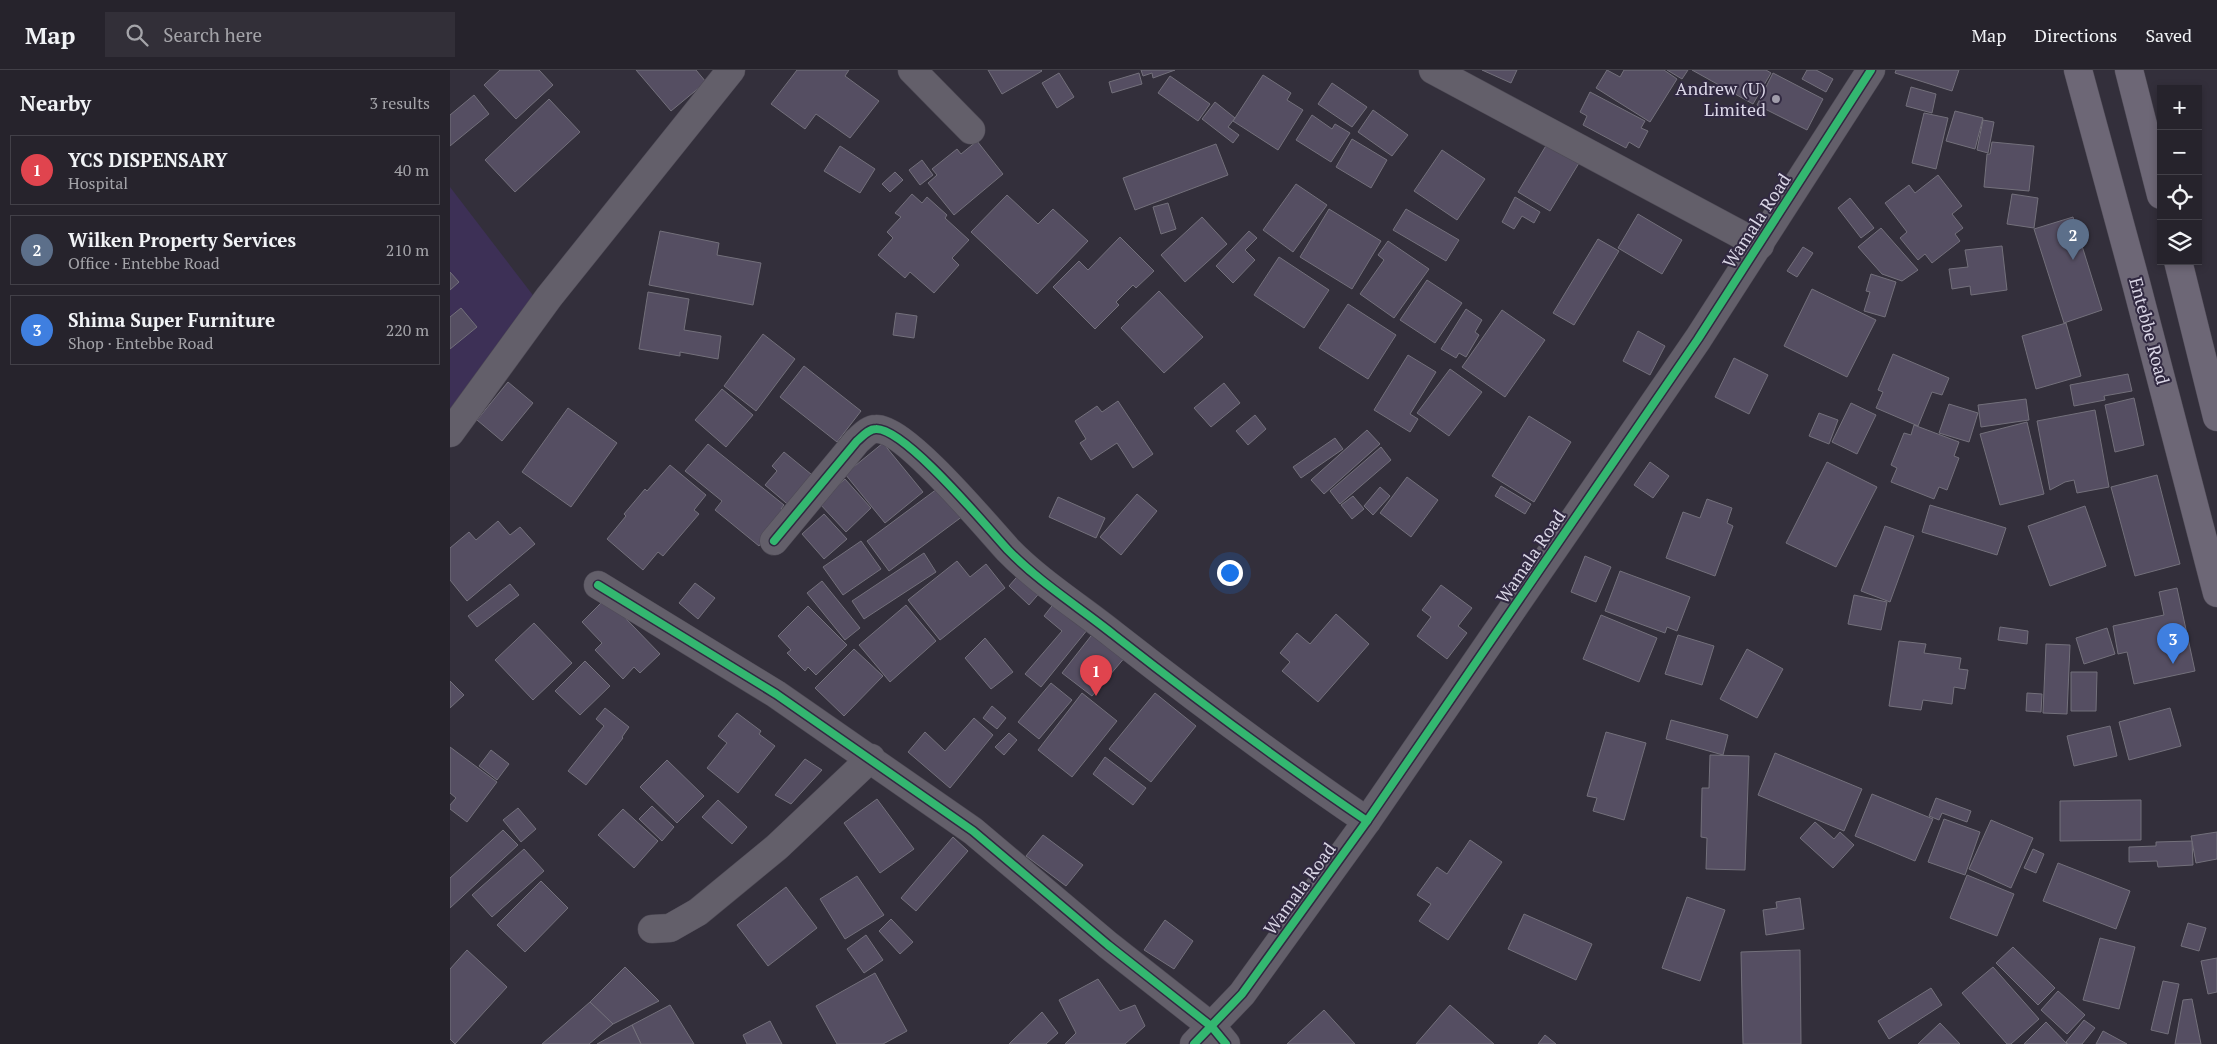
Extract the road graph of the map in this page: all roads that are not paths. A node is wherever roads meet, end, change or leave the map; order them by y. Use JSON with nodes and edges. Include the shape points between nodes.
{"nodes":[{"id":1,"x":731,"y":70,"type":"edge"},
{"id":2,"x":912,"y":70,"type":"edge"},
{"id":3,"x":1433,"y":70,"type":"edge"},
{"id":4,"x":2078,"y":70,"type":"edge"},
{"id":5,"x":2129,"y":70,"type":"edge"},
{"id":6,"x":1862,"y":73,"type":"edge"},
{"id":7,"x":971,"y":130,"type":"dead end"},
{"id":8,"x":2157,"y":179,"type":"edge"},
{"id":9,"x":1760,"y":245,"type":"junction"},
{"id":10,"x":2179,"y":265,"type":"edge"},
{"id":11,"x":2217,"y":417,"type":"edge"},
{"id":12,"x":450,"y":432,"type":"edge"},
{"id":13,"x":774,"y":541,"type":"dead end"},
{"id":14,"x":598,"y":585,"type":"dead end"},
{"id":15,"x":2217,"y":593,"type":"edge"},
{"id":16,"x":871,"y":758,"type":"junction"},
{"id":17,"x":1367,"y":821,"type":"junction"},
{"id":18,"x":652,"y":929,"type":"dead end"},
{"id":19,"x":1211,"y":1038,"type":"edge"}],
"edges":[{"from":1,"to":12,"type":"street","via":[[549,297]]},
{"from":2,"to":7,"type":"street"},
{"from":3,"to":9,"type":"street"},
{"from":4,"to":15,"type":"main road","name":"Entebbe Road"},
{"from":5,"to":8,"type":"main road"},
{"from":6,"to":9,"type":"street","name":"Wamala Road"},
{"from":9,"to":17,"type":"street","name":"Wamala Road"},
{"from":10,"to":11,"type":"main road"},
{"from":13,"to":17,"type":"street","via":[[857,441],[876,429],[894,436],[930,464],[1017,559],[1274,758]]},
{"from":14,"to":16,"type":"street","via":[[776,694]]},
{"from":16,"to":18,"type":"street","via":[[777,847],[698,912],[670,928]]},
{"from":16,"to":19,"type":"street","via":[[973,831]]},
{"from":17,"to":19,"type":"street","name":"Wamala Road"}]}
